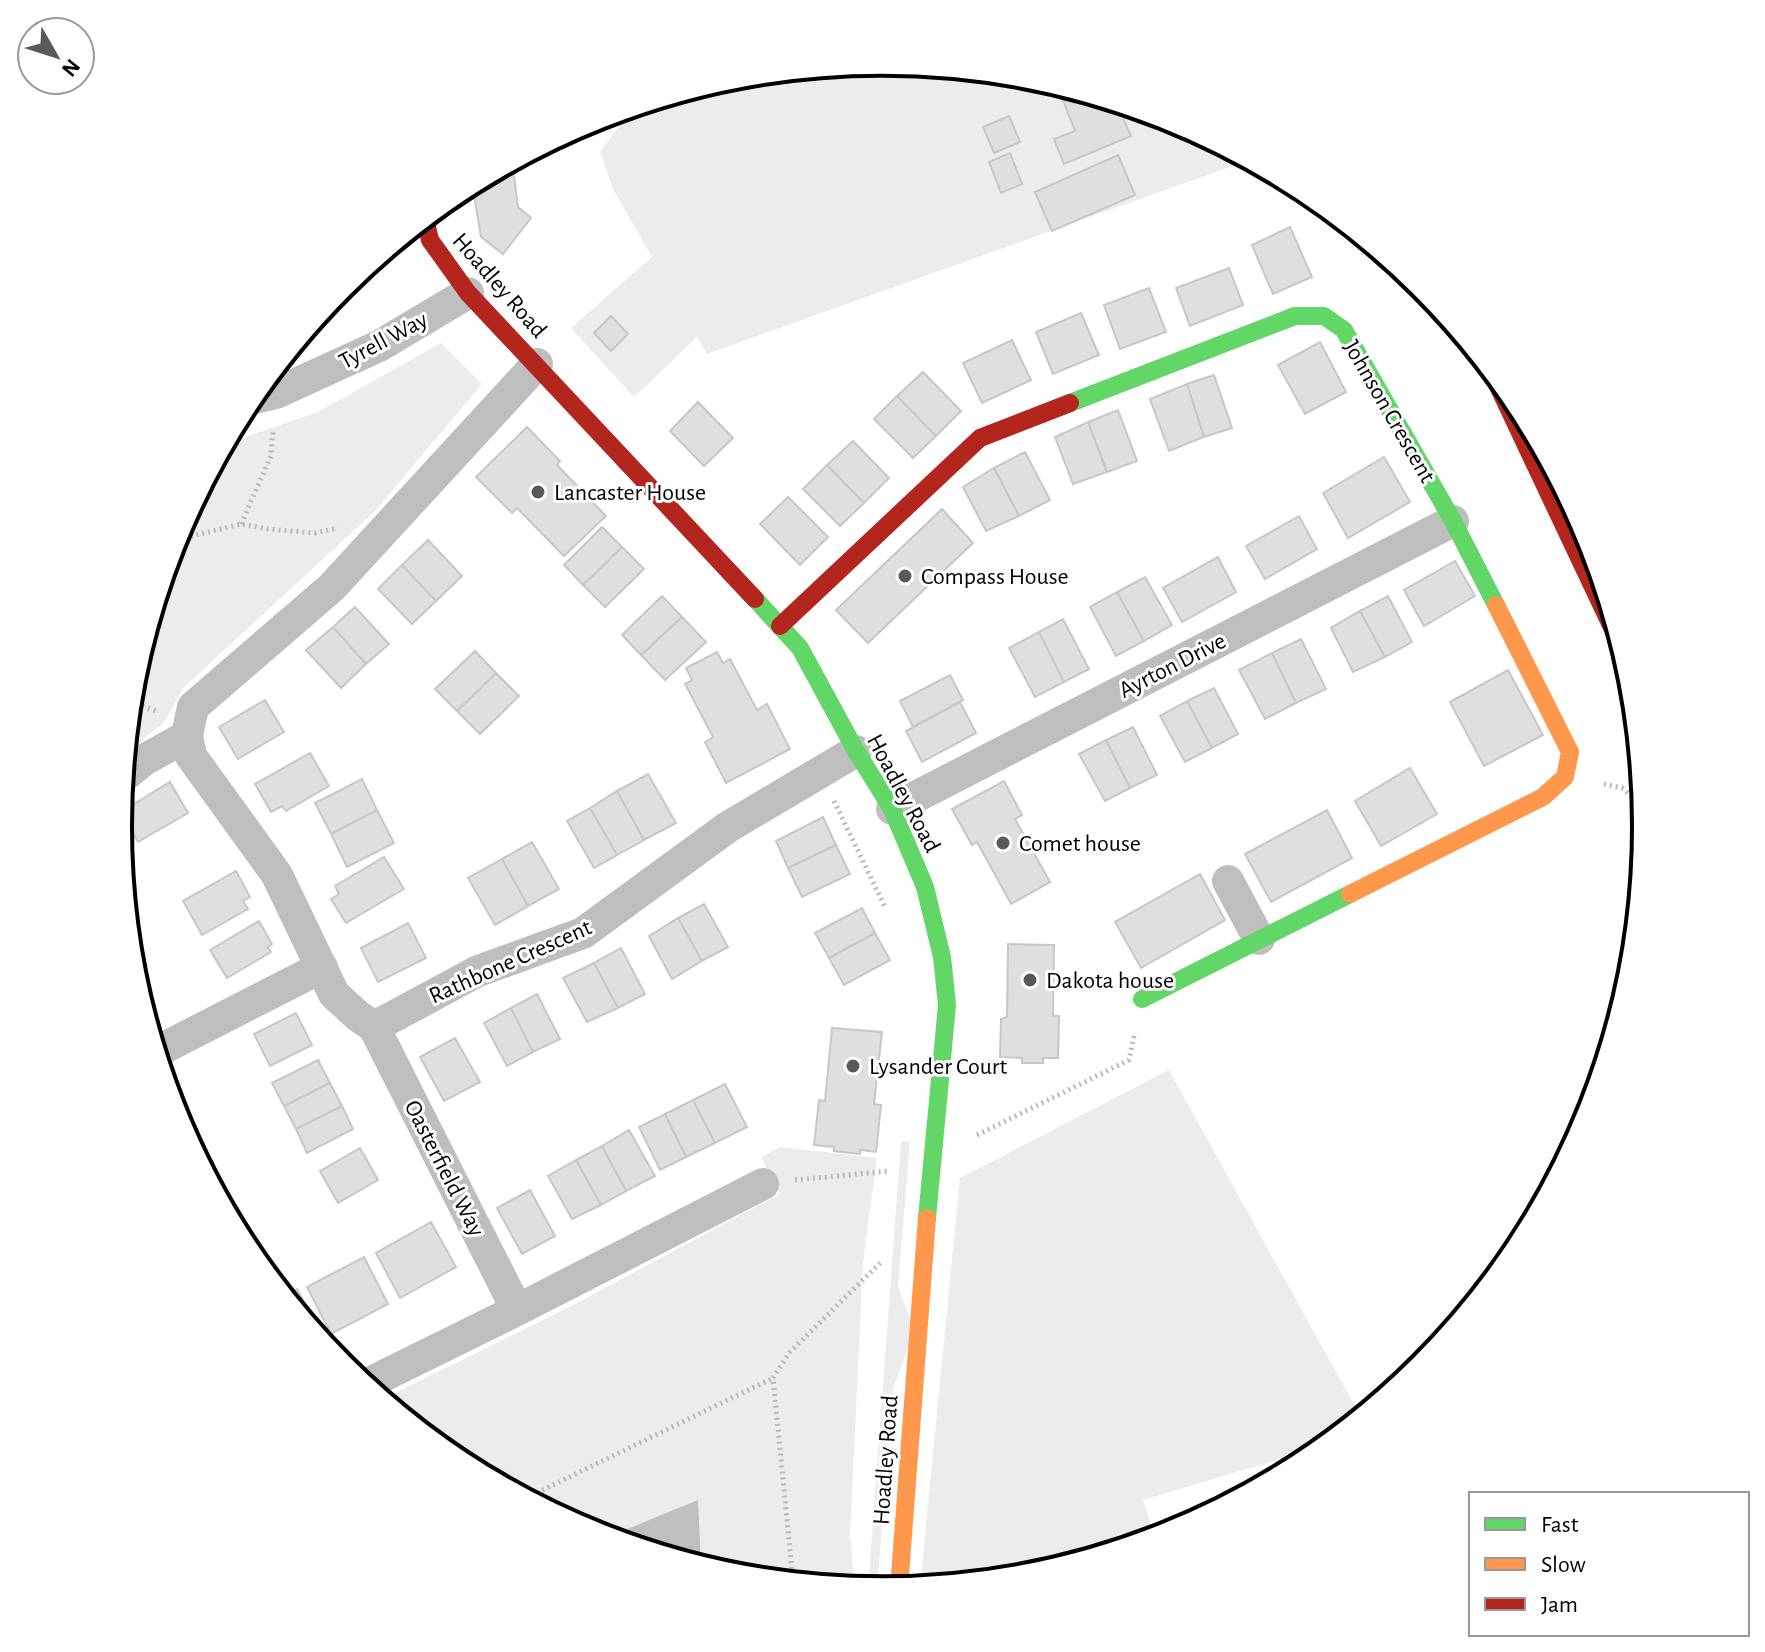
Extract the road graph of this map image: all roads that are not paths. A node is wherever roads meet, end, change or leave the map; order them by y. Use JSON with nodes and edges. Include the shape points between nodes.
{"nodes":[{"id":1,"x":428,"y":230,"type":"edge"},
{"id":2,"x":468,"y":293,"type":"junction"},
{"id":3,"x":537,"y":364,"type":"junction"},
{"id":4,"x":270,"y":393,"type":"edge"},
{"id":5,"x":1518,"y":428,"type":"edge"},
{"id":6,"x":1453,"y":521,"type":"junction"},
{"id":7,"x":1595,"y":591,"type":"edge"},
{"id":8,"x":780,"y":626,"type":"junction"},
{"id":9,"x":187,"y":736,"type":"junction"},
{"id":10,"x":856,"y":751,"type":"junction"},
{"id":11,"x":135,"y":767,"type":"edge"},
{"id":12,"x":892,"y":809,"type":"junction"},
{"id":13,"x":1228,"y":881,"type":"dead end"},
{"id":14,"x":1259,"y":939,"type":"junction"},
{"id":15,"x":322,"y":967,"type":"junction"},
{"id":16,"x":1142,"y":999,"type":"road end"},
{"id":17,"x":374,"y":1027,"type":"junction"},
{"id":18,"x":166,"y":1047,"type":"edge"},
{"id":19,"x":763,"y":1184,"type":"road end"},
{"id":20,"x":517,"y":1310,"type":"junction"},
{"id":21,"x":377,"y":1379,"type":"edge"},
{"id":22,"x":900,"y":1575,"type":"edge"}],
"edges":[{"from":1,"to":2,"type":"street","name":"Hoadley Road"},
{"from":2,"to":3,"type":"street","name":"Hoadley Road"},
{"from":2,"to":4,"type":"street","name":"Tyrell Way","via":[[379,346]]},
{"from":3,"to":8,"type":"street","name":"Hoadley Road"},
{"from":3,"to":9,"type":"street","via":[[332,587],[193,707]]},
{"from":5,"to":7,"type":"street"},
{"from":6,"to":8,"type":"street","name":"Johnson Crescent","via":[[1344,330],[1324,316],[1295,316],[980,438]]},
{"from":6,"to":12,"type":"street","name":"Ayrton Drive"},
{"from":6,"to":14,"type":"street","name":"Johnson Crescent","via":[[1570,752],[1565,777],[1543,797]]},
{"from":8,"to":10,"type":"street","name":"Hoadley Road","via":[[800,648]]},
{"from":9,"to":11,"type":"street"},
{"from":9,"to":15,"type":"street","via":[[191,756],[277,875]]},
{"from":10,"to":12,"type":"street","name":"Hoadley Road"},
{"from":10,"to":17,"type":"street","name":"Rathbone Crescent","via":[[728,827],[583,933],[478,971]]},
{"from":12,"to":22,"type":"street","name":"Hoadley Road","via":[[925,887],[947,1005]]},
{"from":13,"to":14,"type":"street"},
{"from":14,"to":16,"type":"street","name":"Johnson Crescent"},
{"from":15,"to":17,"type":"street","via":[[334,994]]},
{"from":15,"to":18,"type":"street"},
{"from":17,"to":20,"type":"street","name":"Oasterfield Way"},
{"from":19,"to":20,"type":"street"},
{"from":20,"to":21,"type":"street"}]}
